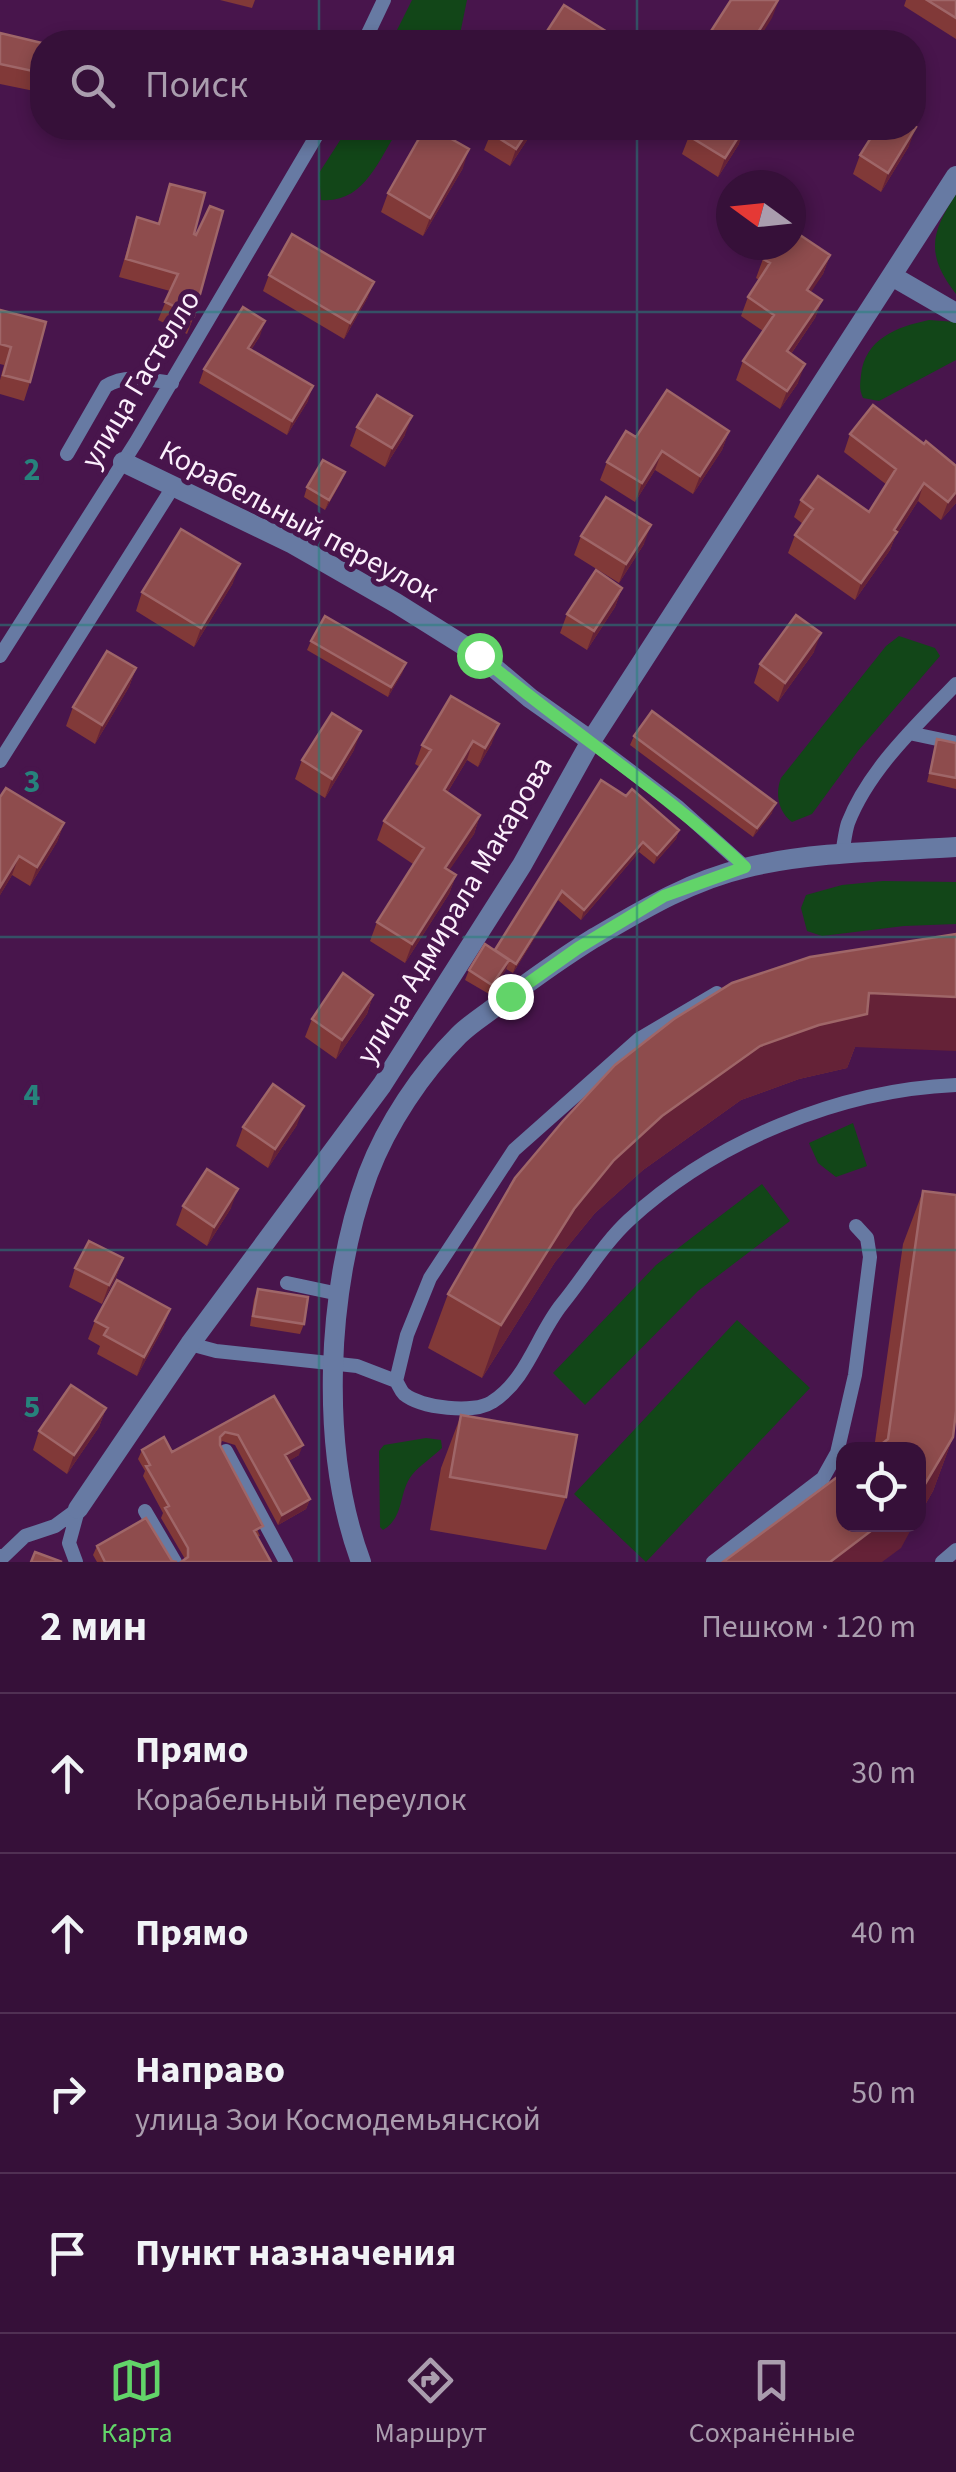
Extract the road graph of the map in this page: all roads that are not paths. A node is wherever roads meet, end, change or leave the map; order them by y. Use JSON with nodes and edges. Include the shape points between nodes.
{"nodes":[{"id":1,"x":384,"y":0,"type":"edge"},
{"id":2,"x":370,"y":30,"type":"edge"},
{"id":3,"x":314,"y":140,"type":"edge"},
{"id":4,"x":956,"y":176,"type":"edge"},
{"id":5,"x":892,"y":276,"type":"junction"},
{"id":6,"x":956,"y":313,"type":"edge"},
{"id":7,"x":172,"y":383,"type":"junction"},
{"id":8,"x":68,"y":454,"type":"dead end"},
{"id":9,"x":123,"y":462,"type":"junction"},
{"id":10,"x":173,"y":487,"type":"junction"},
{"id":11,"x":0,"y":656,"type":"edge"},
{"id":12,"x":956,"y":684,"type":"edge"},
{"id":13,"x":908,"y":733,"type":"junction"},
{"id":14,"x":591,"y":742,"type":"junction"},
{"id":15,"x":956,"y":742,"type":"edge"},
{"id":16,"x":0,"y":761,"type":"edge"},
{"id":17,"x":956,"y":847,"type":"edge"},
{"id":18,"x":842,"y":854,"type":"junction"},
{"id":19,"x":745,"y":867,"type":"junction"},
{"id":20,"x":730,"y":988,"type":"edge"},
{"id":21,"x":382,"y":1085,"type":"junction"},
{"id":22,"x":956,"y":1085,"type":"edge"},
{"id":23,"x":404,"y":1102,"type":"junction"},
{"id":24,"x":856,"y":1226,"type":"dead end"},
{"id":25,"x":287,"y":1283,"type":"dead end"},
{"id":26,"x":339,"y":1294,"type":"junction"},
{"id":27,"x":190,"y":1344,"type":"junction"},
{"id":28,"x":334,"y":1362,"type":"junction"},
{"id":29,"x":396,"y":1380,"type":"junction"},
{"id":30,"x":226,"y":1451,"type":"edge"},
{"id":31,"x":78,"y":1509,"type":"junction"},
{"id":32,"x":145,"y":1511,"type":"dead end"},
{"id":33,"x":25,"y":1536,"type":"junction"},
{"id":34,"x":956,"y":1550,"type":"edge"},
{"id":35,"x":0,"y":1556,"type":"edge"},
{"id":36,"x":354,"y":1559,"type":"edge"},
{"id":37,"x":13,"y":1562,"type":"edge"},
{"id":38,"x":76,"y":1562,"type":"edge"},
{"id":39,"x":175,"y":1562,"type":"edge"},
{"id":40,"x":286,"y":1562,"type":"edge"},
{"id":41,"x":714,"y":1562,"type":"edge"},
{"id":42,"x":942,"y":1562,"type":"edge"}],
"edges":[{"from":1,"to":2,"type":"lane"},
{"from":3,"to":7,"type":"lane","name":"улица Гастелло"},
{"from":4,"to":5,"type":"street","name":"улица Адмирала Макарова"},
{"from":5,"to":6,"type":"street"},
{"from":5,"to":14,"type":"street","name":"улица Адмирала Макарова"},
{"from":7,"to":8,"type":"lane","via":[[116,379]]},
{"from":7,"to":9,"type":"lane","name":"улица Гастелло"},
{"from":9,"to":10,"type":"street","name":"Корабельный переулок"},
{"from":9,"to":11,"type":"lane","name":"улица Гастелло"},
{"from":10,"to":14,"type":"street","name":"Корабельный переулок","via":[[293,544],[396,604],[479,655]]},
{"from":10,"to":16,"type":"lane"},
{"from":12,"to":13,"type":"lane"},
{"from":13,"to":15,"type":"lane"},
{"from":13,"to":18,"type":"lane","via":[[848,824]]},
{"from":14,"to":19,"type":"lane"},
{"from":14,"to":21,"type":"street","name":"улица Адмирала Макарова","via":[[522,865]]},
{"from":17,"to":18,"type":"street"},
{"from":18,"to":19,"type":"street"},
{"from":19,"to":23,"type":"street","via":[[664,896],[578,948],[459,1034]]},
{"from":20,"to":29,"type":"lane","via":[[639,1040],[514,1150],[430,1278]]},
{"from":21,"to":23,"type":"street"},
{"from":21,"to":27,"type":"street","name":"улица Адмирала Макарова"},
{"from":22,"to":29,"type":"lane","via":[[836,1106],[712,1157],[628,1221],[552,1316],[512,1388],[488,1406],[429,1404],[404,1394]]},
{"from":23,"to":26,"type":"street","via":[[369,1172]]},
{"from":24,"to":41,"type":"lane","via":[[867,1238],[870,1257],[837,1453],[822,1478]]},
{"from":25,"to":26,"type":"lane"},
{"from":26,"to":28,"type":"street"},
{"from":27,"to":28,"type":"lane"},
{"from":27,"to":31,"type":"street","name":"улица Адмирала Макарова"},
{"from":28,"to":29,"type":"lane"},
{"from":28,"to":36,"type":"street","via":[[336,1446]]},
{"from":30,"to":40,"type":"lane"},
{"from":31,"to":33,"type":"lane"},
{"from":31,"to":38,"type":"lane","via":[[69,1542]]},
{"from":32,"to":39,"type":"lane"},
{"from":33,"to":35,"type":"lane"},
{"from":33,"to":37,"type":"lane"},
{"from":34,"to":42,"type":"lane"}]}
